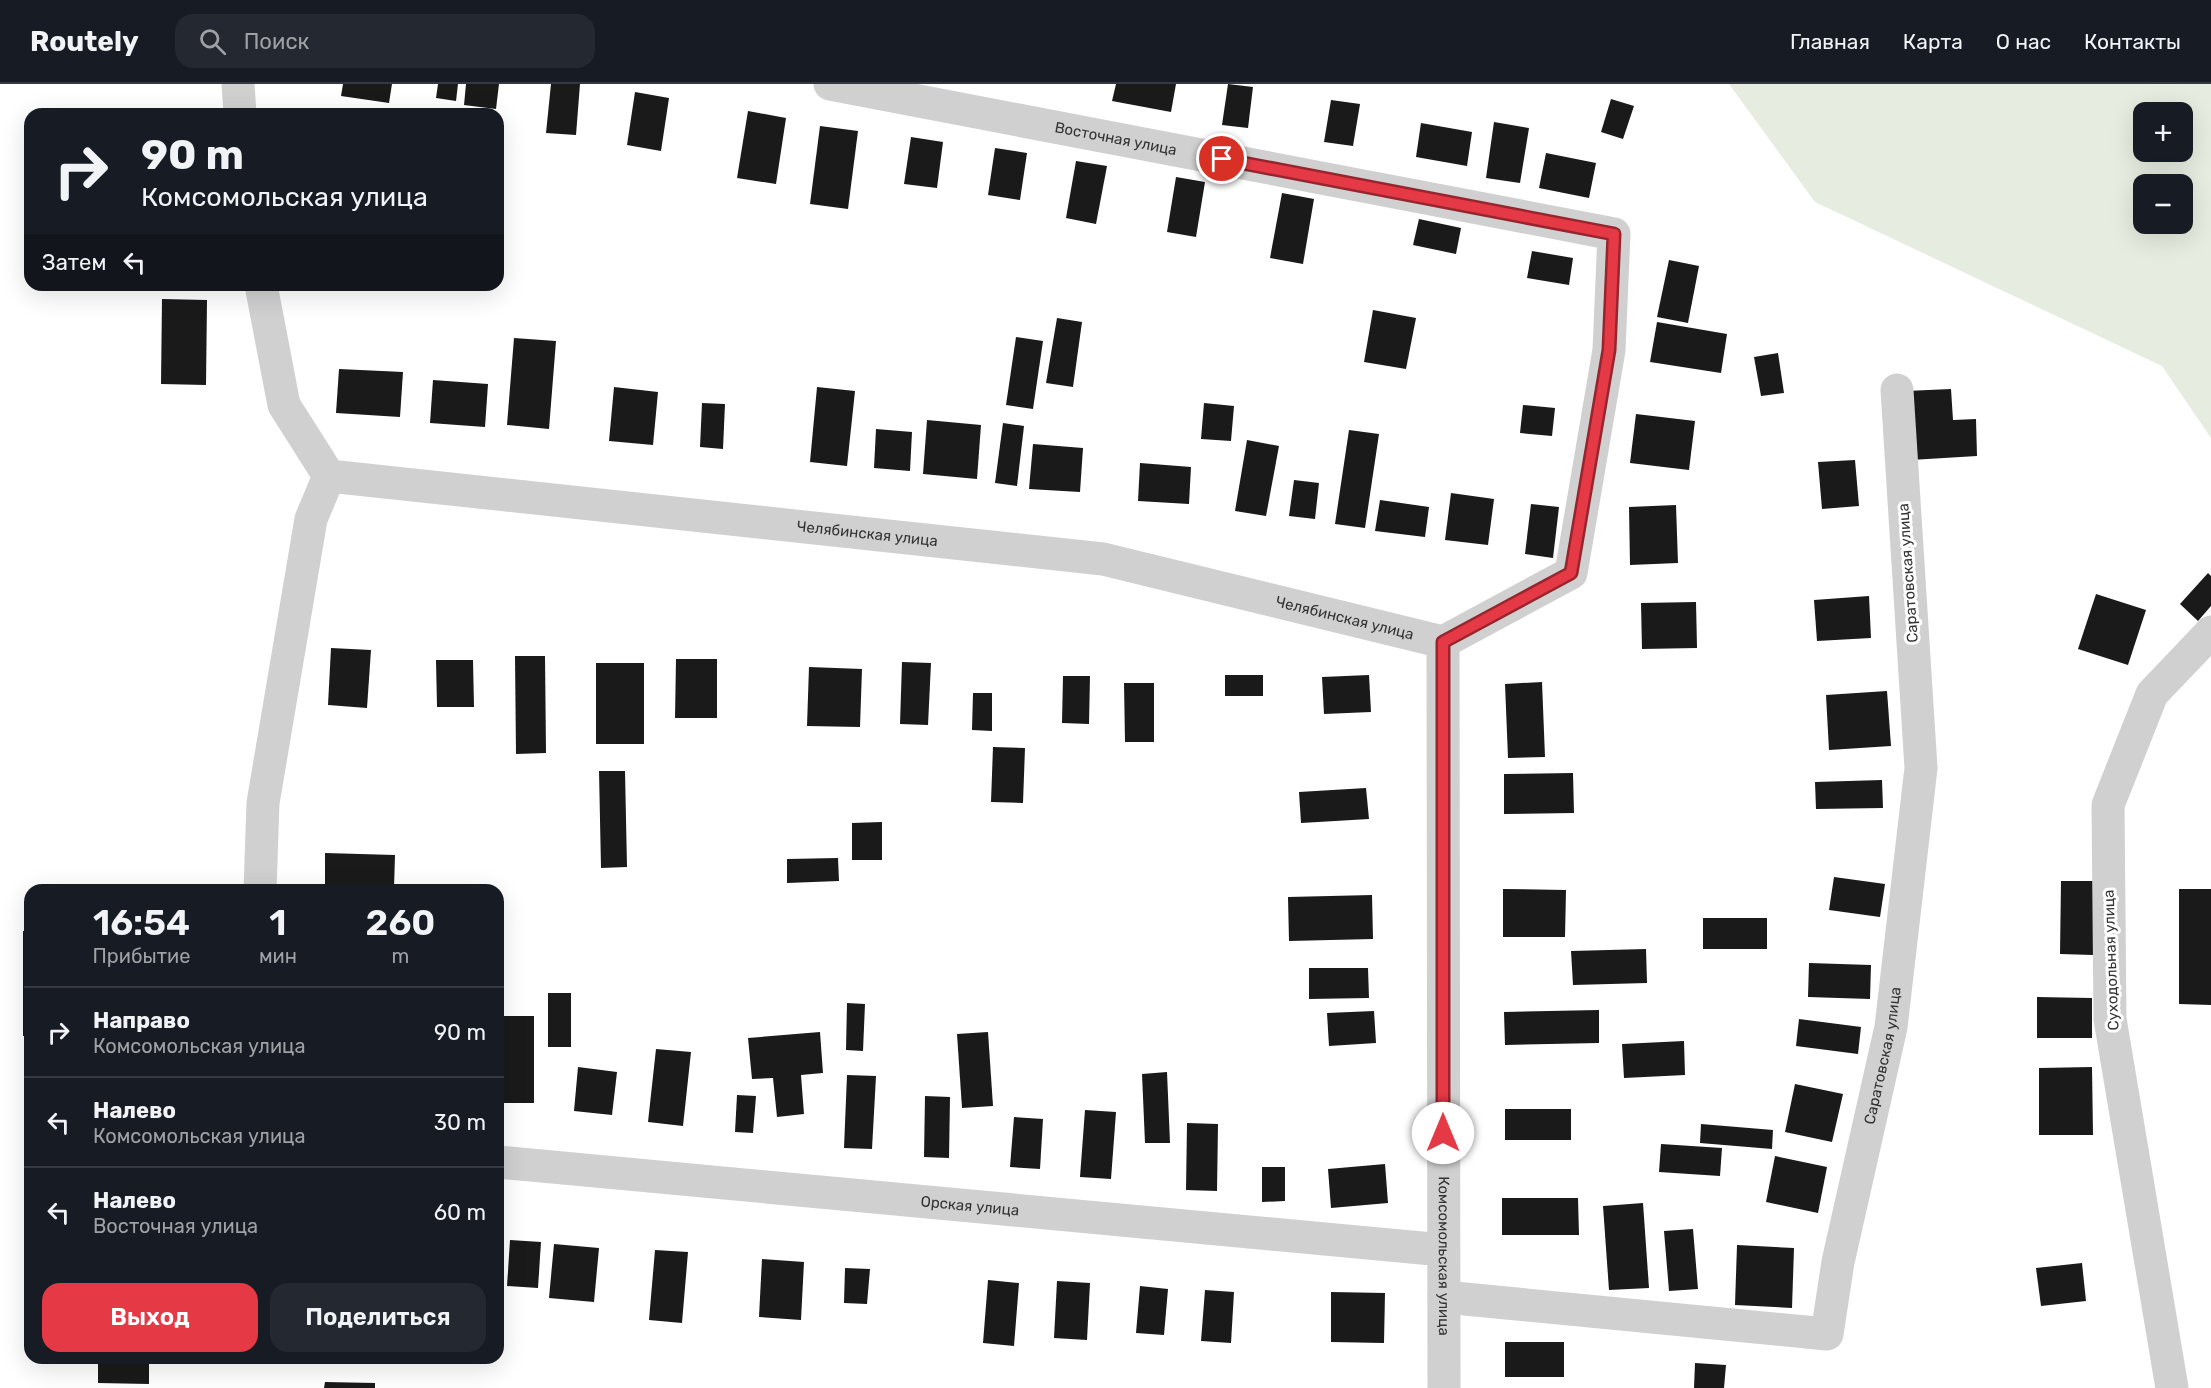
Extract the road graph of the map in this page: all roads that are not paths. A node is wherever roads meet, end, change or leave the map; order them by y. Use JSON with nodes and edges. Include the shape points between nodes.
{"nodes":[{"id":1,"x":238,"y":84,"type":"edge"},
{"id":2,"x":830,"y":84,"type":"edge"},
{"id":3,"x":240,"y":108,"type":"edge"},
{"id":4,"x":262,"y":291,"type":"edge"},
{"id":5,"x":1897,"y":390,"type":"dead end"},
{"id":6,"x":329,"y":476,"type":"junction"},
{"id":7,"x":2211,"y":632,"type":"edge"},
{"id":8,"x":1443,"y":642,"type":"junction"},
{"id":9,"x":260,"y":884,"type":"edge"},
{"id":10,"x":504,"y":1163,"type":"edge"},
{"id":11,"x":1443,"y":1250,"type":"junction"},
{"id":12,"x":1444,"y":1297,"type":"junction"},
{"id":13,"x":1444,"y":1388,"type":"edge"},
{"id":14,"x":2172,"y":1388,"type":"edge"}],
"edges":[{"from":1,"to":3,"type":"street"},
{"from":2,"to":8,"type":"street","name":"Восточная улица","via":[[1614,234],[1609,350],[1571,573]]},
{"from":4,"to":6,"type":"street","via":[[284,405]]},
{"from":5,"to":12,"type":"street","name":"Саратовская улица","via":[[1921,768],[1892,1027],[1838,1262],[1827,1334]]},
{"from":6,"to":8,"type":"street","name":"Челябинская улица","via":[[1103,559]]},
{"from":6,"to":9,"type":"street","via":[[311,519],[263,803]]},
{"from":7,"to":14,"type":"street","name":"Суходольная улица","via":[[2152,694],[2108,805],[2110,1019]]},
{"from":8,"to":11,"type":"street","name":"Комсомольская улица"},
{"from":10,"to":11,"type":"street","name":"Орская улица"},
{"from":11,"to":12,"type":"street","name":"Комсомольская улица"},
{"from":12,"to":13,"type":"street","name":"Комсомольская улица"}]}
